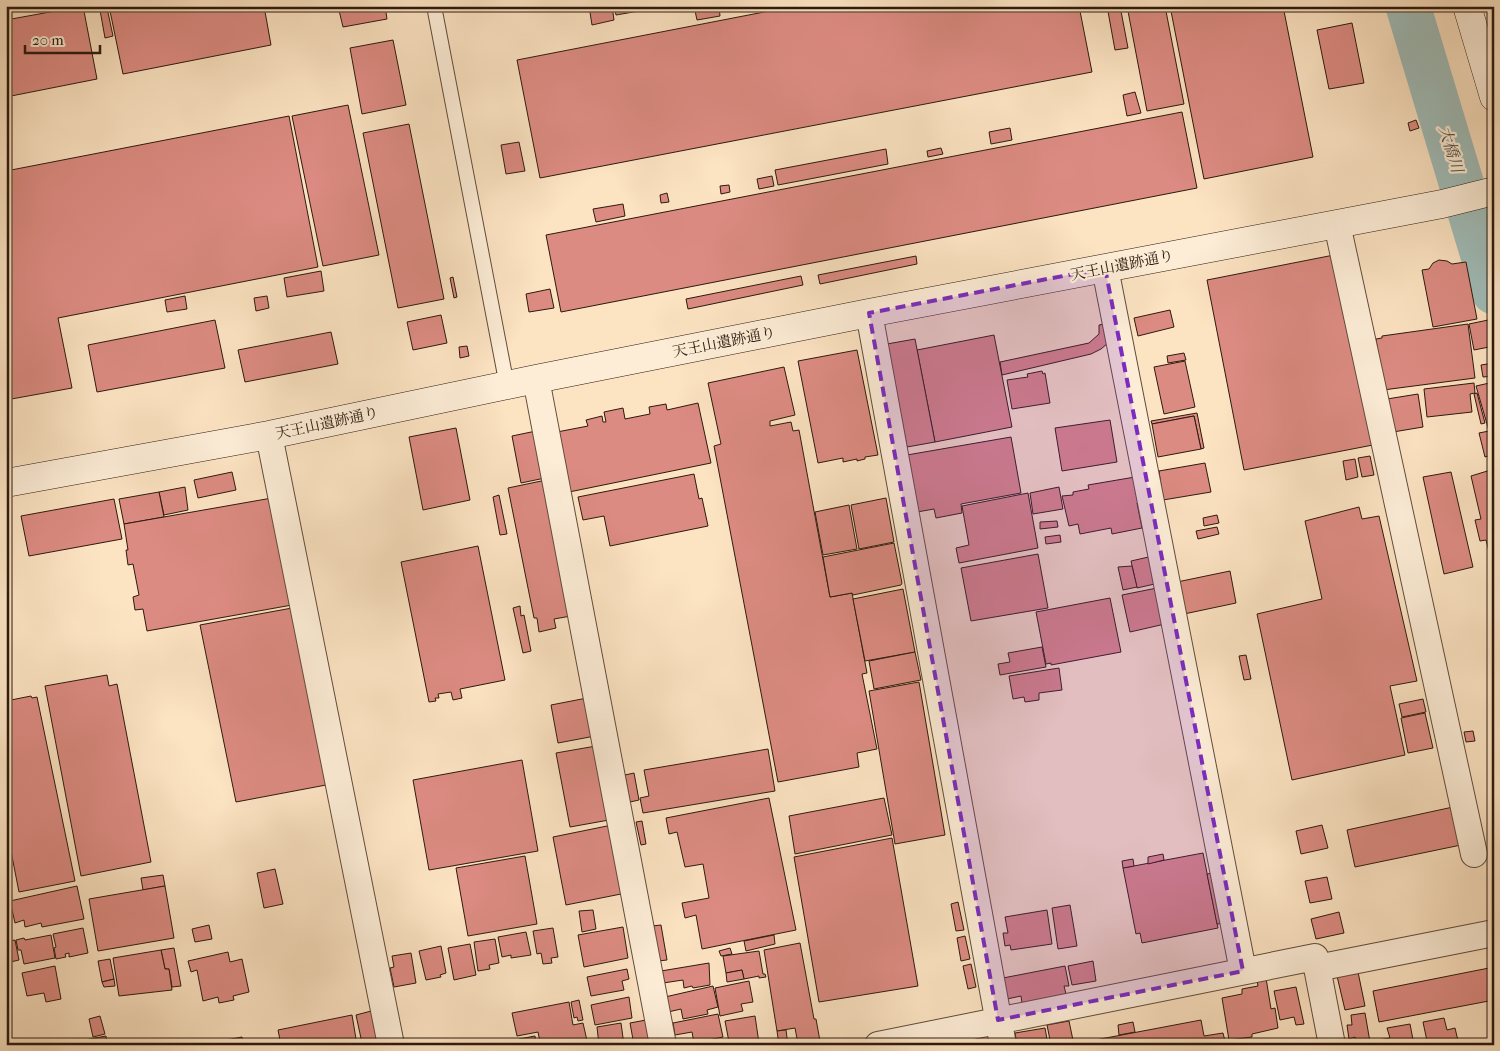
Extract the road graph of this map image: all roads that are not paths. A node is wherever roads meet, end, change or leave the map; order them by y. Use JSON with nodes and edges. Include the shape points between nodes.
{"nodes":[{"id":1,"x":434,"y":6,"type":"edge"},
{"id":2,"x":1466,"y":6,"type":"edge"},
{"id":3,"x":1494,"y":97,"type":"edge"},
{"id":4,"x":1494,"y":191,"type":"edge"},
{"id":5,"x":1337,"y":224,"type":"junction"},
{"id":6,"x":1105,"y":268,"type":"junction"},
{"id":7,"x":869,"y":313,"type":"junction"},
{"id":8,"x":536,"y":379,"type":"junction"},
{"id":9,"x":507,"y":386,"type":"junction"},
{"id":10,"x":269,"y":436,"type":"junction"},
{"id":11,"x":6,"y":483,"type":"edge"},
{"id":12,"x":1474,"y":854,"type":"dead end"},
{"id":13,"x":1494,"y":933,"type":"edge"},
{"id":14,"x":1317,"y":968,"type":"junction"},
{"id":15,"x":1243,"y":971,"type":"junction"},
{"id":16,"x":1000,"y":1032,"type":"edge"},
{"id":17,"x":391,"y":1045,"type":"edge"},
{"id":18,"x":663,"y":1045,"type":"edge"},
{"id":19,"x":878,"y":1045,"type":"edge"},
{"id":20,"x":1332,"y":1045,"type":"edge"}],
"edges":[{"from":1,"to":9,"type":"lane"},
{"from":2,"to":3,"type":"street"},
{"from":4,"to":5,"type":"street","name":"天王山遺跡通り"},
{"from":5,"to":6,"type":"street","name":"天王山遺跡通り"},
{"from":5,"to":12,"type":"street"},
{"from":6,"to":7,"type":"street","name":"天王山遺跡通り"},
{"from":6,"to":15,"type":"street"},
{"from":7,"to":8,"type":"street","name":"天王山遺跡通り"},
{"from":7,"to":16,"type":"street"},
{"from":8,"to":9,"type":"street","name":"天王山遺跡通り"},
{"from":8,"to":18,"type":"street"},
{"from":9,"to":10,"type":"street","name":"天王山遺跡通り"},
{"from":10,"to":11,"type":"street","name":"天王山遺跡通り"},
{"from":10,"to":17,"type":"street"},
{"from":13,"to":14,"type":"street"},
{"from":14,"to":15,"type":"street","via":[[1315,957]]},
{"from":14,"to":20,"type":"street"},
{"from":15,"to":16,"type":"street"},
{"from":16,"to":19,"type":"street"}]}
